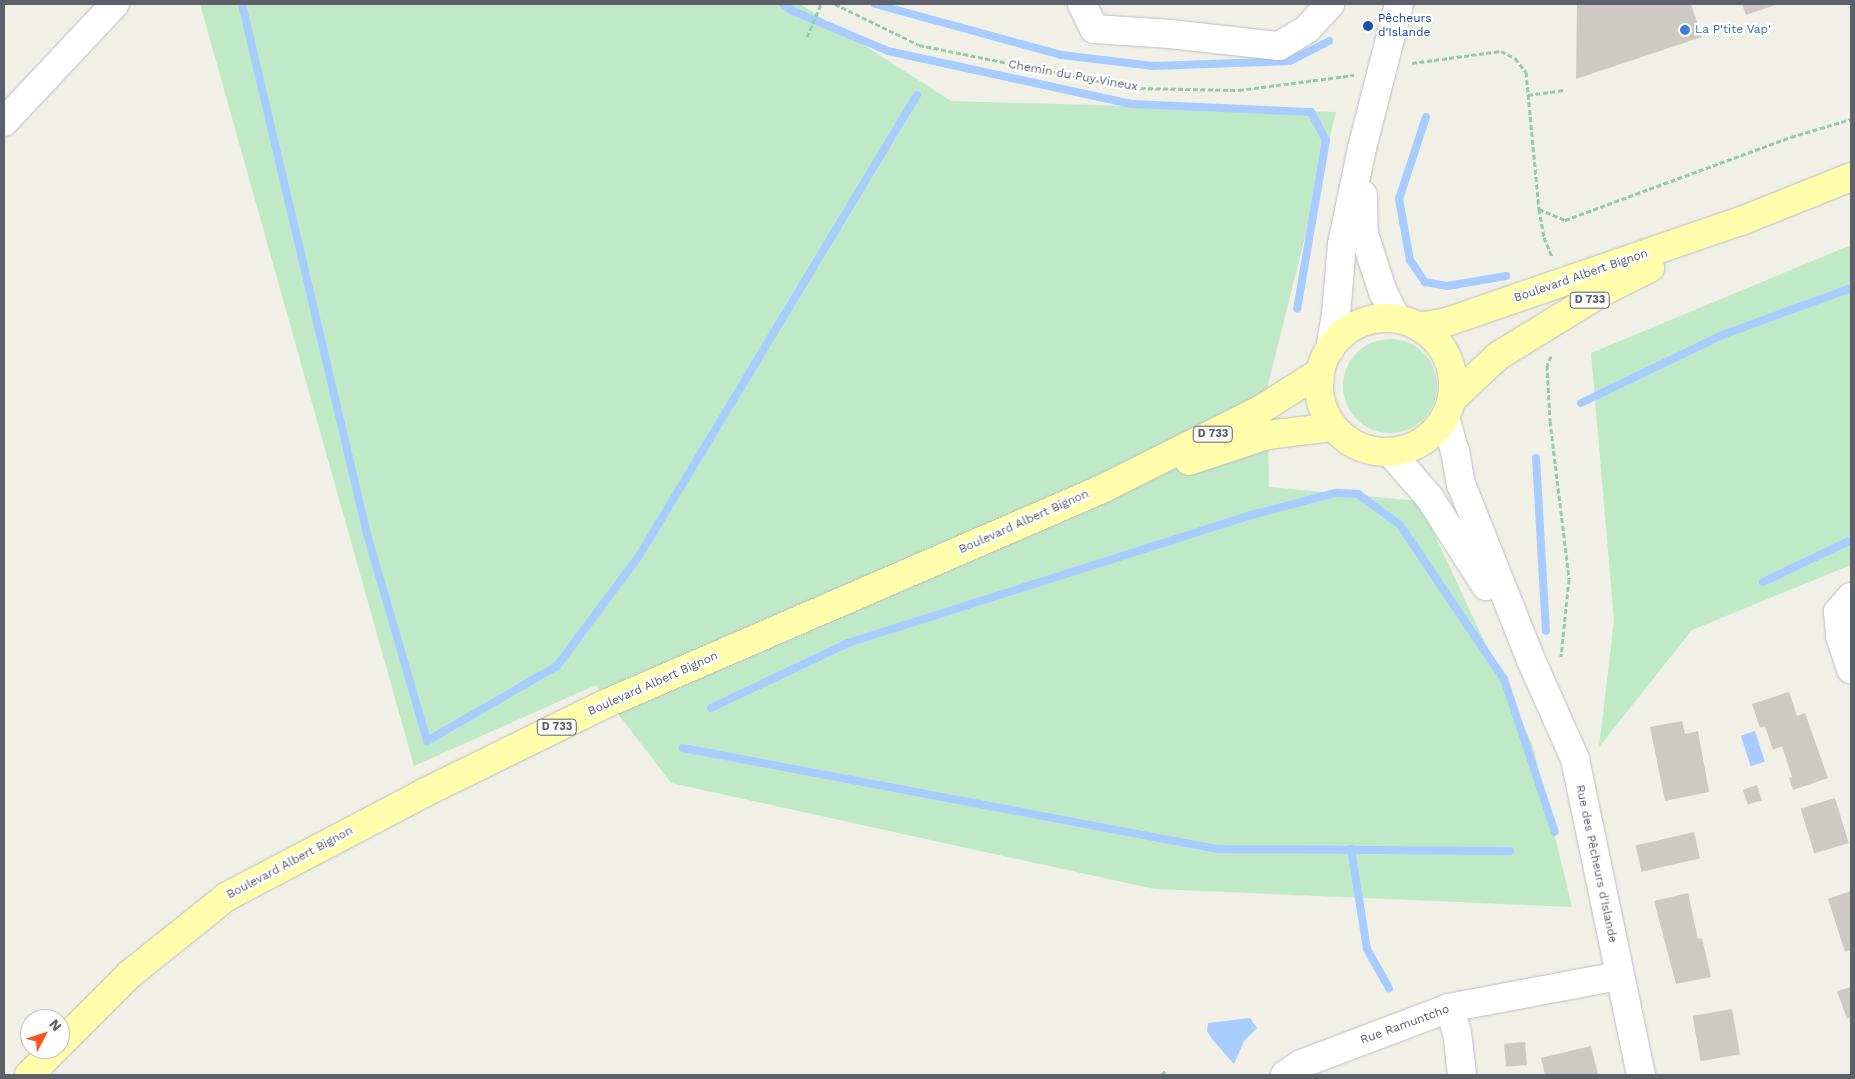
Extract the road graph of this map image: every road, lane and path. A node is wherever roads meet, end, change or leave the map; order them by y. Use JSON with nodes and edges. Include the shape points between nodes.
{"nodes":[{"id":1,"x":115,"y":4,"type":"edge"},
{"id":2,"x":821,"y":4,"type":"edge"},
{"id":3,"x":835,"y":4,"type":"edge"},
{"id":4,"x":1082,"y":4,"type":"edge"},
{"id":5,"x":1330,"y":4,"type":"edge"},
{"id":6,"x":1399,"y":4,"type":"edge"},
{"id":7,"x":807,"y":37,"type":"dead end"},
{"id":8,"x":1382,"y":71,"type":"junction"},
{"id":9,"x":1564,"y":90,"type":"dead end"},
{"id":10,"x":1528,"y":95,"type":"junction"},
{"id":11,"x":1851,"y":119,"type":"edge"},
{"id":12,"x":4,"y":122,"type":"edge"},
{"id":13,"x":1362,"y":148,"type":"junction"},
{"id":14,"x":1851,"y":177,"type":"edge"},
{"id":15,"x":1540,"y":209,"type":"junction"},
{"id":16,"x":1741,"y":222,"type":"junction"},
{"id":17,"x":1563,"y":281,"type":"junction"},
{"id":18,"x":1573,"y":312,"type":"junction"},
{"id":19,"x":1408,"y":323,"type":"junction"},
{"id":20,"x":1325,"y":360,"type":"junction"},
{"id":21,"x":1449,"y":408,"type":"junction"},
{"id":22,"x":1334,"y":427,"type":"junction"},
{"id":23,"x":1390,"y":452,"type":"junction"},
{"id":24,"x":1102,"y":489,"type":"junction"},
{"id":25,"x":1851,"y":597,"type":"edge"},
{"id":26,"x":1531,"y":660,"type":"junction"},
{"id":27,"x":1560,"y":667,"type":"dead end"},
{"id":28,"x":1851,"y":669,"type":"edge"},
{"id":29,"x":1619,"y":976,"type":"junction"},
{"id":30,"x":1449,"y":1008,"type":"junction"},
{"id":31,"x":70,"y":1034,"type":"edge"},
{"id":32,"x":45,"y":1059,"type":"edge"},
{"id":33,"x":1165,"y":1071,"type":"dead end"},
{"id":34,"x":29,"y":1075,"type":"edge"},
{"id":35,"x":1162,"y":1075,"type":"edge"},
{"id":36,"x":1284,"y":1075,"type":"edge"},
{"id":37,"x":1462,"y":1075,"type":"edge"},
{"id":38,"x":1641,"y":1075,"type":"edge"}],
"edges":[{"from":1,"to":12,"type":"street"},
{"from":2,"to":7,"type":"path"},
{"from":3,"to":8,"type":"path","name":"Chemin du Puy Vineux","via":[[919,45],[1133,88],[1239,90]]},
{"from":4,"to":5,"type":"street","via":[[1094,29],[1279,46],[1307,29]]},
{"from":6,"to":8,"type":"street"},
{"from":8,"to":10,"type":"path","name":"Chemin du Puy Vineux","via":[[1401,65],[1501,51],[1515,58],[1526,72]]},
{"from":8,"to":13,"type":"street"},
{"from":9,"to":10,"type":"path"},
{"from":10,"to":15,"type":"path","name":"Chemin du Puy Vineux"},
{"from":11,"to":15,"type":"path","via":[[1791,137],[1565,220]]},
{"from":13,"to":19,"type":"street","via":[[1364,234],[1383,292]]},
{"from":13,"to":20,"type":"street","via":[[1342,244],[1336,315]]},
{"from":14,"to":16,"type":"main road","name":"Boulevard Albert Bignon","number":"D 733"},
{"from":15,"to":17,"type":"path","name":"Chemin du Puy Vineux","via":[[1544,237]]},
{"from":16,"to":17,"type":"main road","name":"Boulevard Albert Bignon","number":"D 733"},
{"from":16,"to":18,"type":"main road","name":"Boulevard Albert Bignon","number":"D 733","via":[[1602,292]]},
{"from":17,"to":19,"type":"main road","name":"Boulevard Albert Bignon","number":"D 733","via":[[1447,322]]},
{"from":18,"to":21,"type":"main road","name":"Boulevard Albert Bignon","number":"D 733","via":[[1498,356]]},
{"from":18,"to":27,"type":"path","via":[[1547,365],[1550,421],[1569,579]]},
{"from":19,"to":20,"type":"main road","via":[[1378,318],[1359,324],[1342,334]]},
{"from":19,"to":21,"type":"main road","via":[[1435,340],[1447,358],[1452,378]]},
{"from":20,"to":22,"type":"main road","via":[[1319,389],[1322,405]]},
{"from":20,"to":24,"type":"main road","name":"Boulevard Albert Bignon","number":"D 733","via":[[1260,410]]},
{"from":21,"to":23,"type":"main road","via":[[1431,435],[1412,447]]},
{"from":21,"to":26,"type":"street","name":"Rue des Pêcheurs d'Islande","via":[[1461,484]]},
{"from":22,"to":23,"type":"main road","via":[[1355,445],[1372,451]]},
{"from":22,"to":24,"type":"main road","name":"Boulevard Albert Bignon","number":"D 733","via":[[1267,435]]},
{"from":23,"to":26,"type":"street","name":"Rue des Pêcheurs d'Islande","via":[[1429,497],[1465,550]]},
{"from":24,"to":31,"type":"main road","name":"Boulevard Albert Bignon","number":"D 733","via":[[605,704],[424,793],[226,897],[130,974]]},
{"from":25,"to":28,"type":"street","via":[[1838,612],[1840,636]]},
{"from":26,"to":29,"type":"street","name":"Rue des Pêcheurs d'Islande","via":[[1575,759]]},
{"from":29,"to":30,"type":"street","name":"Rue Ramuntcho"},
{"from":29,"to":38,"type":"street","name":"Rue des Pêcheurs d'Islande"},
{"from":30,"to":36,"type":"street","name":"Rue Ramuntcho","via":[[1301,1064]]},
{"from":30,"to":37,"type":"street","via":[[1457,1032]]},
{"from":32,"to":34,"type":"main road"},
{"from":33,"to":35,"type":"path"}]}
